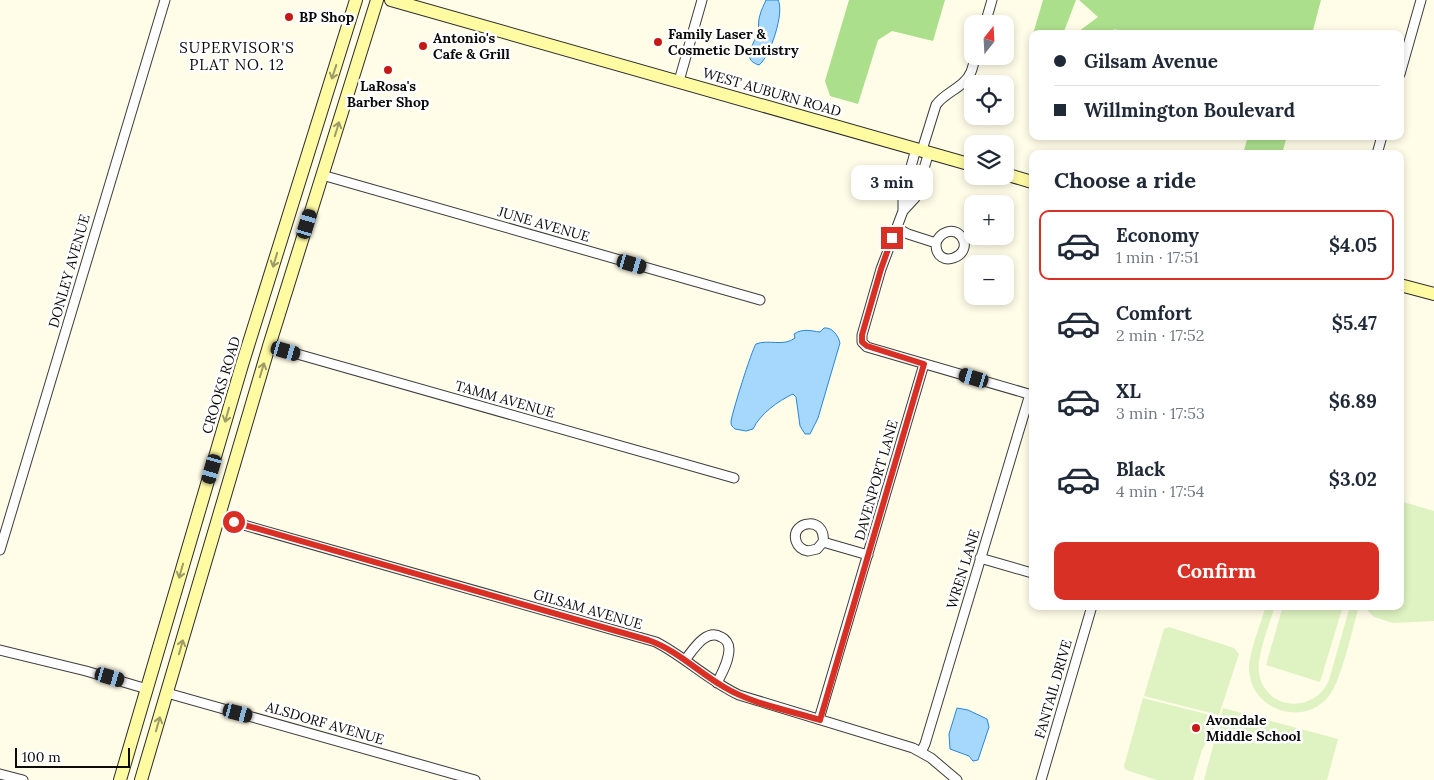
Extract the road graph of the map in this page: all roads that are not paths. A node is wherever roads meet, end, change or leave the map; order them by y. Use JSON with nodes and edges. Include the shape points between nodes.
{"nodes":[{"id":1,"x":165,"y":0,"type":"edge"},
{"id":2,"x":356,"y":0,"type":"edge"},
{"id":3,"x":377,"y":0,"type":"edge"},
{"id":4,"x":391,"y":0,"type":"edge"},
{"id":5,"x":702,"y":0,"type":"edge"},
{"id":6,"x":992,"y":0,"type":"edge"},
{"id":7,"x":1421,"y":0,"type":"edge"},
{"id":8,"x":988,"y":15,"type":"edge"},
{"id":9,"x":349,"y":25,"type":"junction"},
{"id":10,"x":364,"y":40,"type":"junction"},
{"id":11,"x":1404,"y":60,"type":"edge"},
{"id":12,"x":973,"y":65,"type":"edge"},
{"id":13,"x":680,"y":81,"type":"junction"},
{"id":14,"x":922,"y":150,"type":"junction"},
{"id":15,"x":307,"y":158,"type":"junction"},
{"id":16,"x":964,"y":163,"type":"edge"},
{"id":17,"x":322,"y":175,"type":"junction"},
{"id":18,"x":1014,"y":177,"type":"edge"},
{"id":19,"x":1029,"y":181,"type":"edge"},
{"id":20,"x":903,"y":211,"type":"junction"},
{"id":21,"x":285,"y":228,"type":"junction"},
{"id":22,"x":897,"y":228,"type":"junction"},
{"id":23,"x":301,"y":241,"type":"junction"},
{"id":24,"x":936,"y":243,"type":"dead end"},
{"id":25,"x":1404,"y":286,"type":"edge"},
{"id":26,"x":1434,"y":294,"type":"edge"},
{"id":27,"x":760,"y":300,"type":"dead end"},
{"id":28,"x":269,"y":346,"type":"junction"},
{"id":29,"x":924,"y":364,"type":"junction"},
{"id":30,"x":1029,"y":394,"type":"edge"},
{"id":31,"x":1029,"y":402,"type":"edge"},
{"id":32,"x":734,"y":478,"type":"dead end"},
{"id":33,"x":201,"y":503,"type":"junction"},
{"id":34,"x":219,"y":518,"type":"junction"},
{"id":35,"x":823,"y":542,"type":"dead end"},
{"id":36,"x":0,"y":550,"type":"edge"},
{"id":37,"x":868,"y":555,"type":"junction"},
{"id":38,"x":980,"y":558,"type":"junction"},
{"id":39,"x":1029,"y":572,"type":"edge"},
{"id":40,"x":172,"y":605,"type":"junction"},
{"id":41,"x":1091,"y":610,"type":"edge"},
{"id":42,"x":188,"y":622,"type":"junction"},
{"id":43,"x":0,"y":650,"type":"edge"},
{"id":44,"x":685,"y":660,"type":"junction"},
{"id":45,"x":717,"y":683,"type":"junction"},
{"id":46,"x":147,"y":689,"type":"junction"},
{"id":47,"x":167,"y":693,"type":"junction"},
{"id":48,"x":820,"y":720,"type":"junction"},
{"id":49,"x":921,"y":752,"type":"junction"},
{"id":50,"x":0,"y":774,"type":"edge"},
{"id":51,"x":22,"y":780,"type":"edge"},
{"id":52,"x":120,"y":780,"type":"edge"},
{"id":53,"x":142,"y":780,"type":"edge"},
{"id":54,"x":475,"y":780,"type":"edge"},
{"id":55,"x":957,"y":780,"type":"edge"},
{"id":56,"x":1041,"y":780,"type":"edge"}],
"edges":[{"from":1,"to":36,"type":"street","name":"DONLEY AVENUE"},
{"from":2,"to":9,"type":"main road","name":"CROOKS ROAD"},
{"from":3,"to":10,"type":"main road"},
{"from":4,"to":13,"type":"main road","name":"WEST AUBURN ROAD"},
{"from":5,"to":13,"type":"street"},
{"from":6,"to":8,"type":"street"},
{"from":7,"to":11,"type":"street"},
{"from":9,"to":10,"type":"main road","via":[[360,30]]},
{"from":9,"to":15,"type":"main road","name":"CROOKS ROAD","one_way":true},
{"from":17,"to":10,"type":"main road","one_way":true},
{"from":12,"to":14,"type":"street","via":[[967,79],[936,105]]},
{"from":13,"to":14,"type":"main road","name":"WEST AUBURN ROAD"},
{"from":14,"to":16,"type":"main road","name":"WEST AUBURN ROAD"},
{"from":14,"to":20,"type":"street","via":[[902,195]]},
{"from":14,"to":20,"type":"street","via":[[915,198]]},
{"from":15,"to":17,"type":"main road","via":[[309,173],[316,177]]},
{"from":15,"to":21,"type":"main road","name":"CROOKS ROAD"},
{"from":17,"to":23,"type":"main road"},
{"from":17,"to":27,"type":"street","name":"JUNE AVENUE"},
{"from":18,"to":19,"type":"main road"},
{"from":20,"to":22,"type":"street"},
{"from":21,"to":23,"type":"main road","via":[[297,232]]},
{"from":21,"to":33,"type":"main road","name":"CROOKS ROAD","one_way":true},
{"from":22,"to":24,"type":"street"},
{"from":22,"to":29,"type":"street","via":[[881,269],[862,342]]},
{"from":23,"to":28,"type":"main road"},
{"from":25,"to":26,"type":"main road"},
{"from":28,"to":32,"type":"street","name":"TAMM AVENUE"},
{"from":34,"to":28,"type":"main road","one_way":true},
{"from":29,"to":30,"type":"street"},
{"from":29,"to":37,"type":"street","name":"DAVENPORT LANE"},
{"from":31,"to":38,"type":"street","name":"WREN LANE"},
{"from":33,"to":34,"type":"main road","via":[[204,516],[211,520]]},
{"from":33,"to":40,"type":"main road","name":"CROOKS ROAD","one_way":true},
{"from":34,"to":42,"type":"main road"},
{"from":34,"to":44,"type":"street","name":"GILSAM AVENUE","via":[[648,640]]},
{"from":35,"to":37,"type":"street"},
{"from":37,"to":48,"type":"street","name":"DAVENPORT LANE"},
{"from":38,"to":39,"type":"street"},
{"from":38,"to":49,"type":"street","name":"WREN LANE"},
{"from":40,"to":42,"type":"main road","via":[[183,608]]},
{"from":40,"to":46,"type":"main road","name":"CROOKS ROAD"},
{"from":41,"to":56,"type":"street","name":"FANTAIL DRIVE"},
{"from":47,"to":42,"type":"main road","one_way":true},
{"from":43,"to":46,"type":"street"},
{"from":44,"to":45,"type":"street","name":"GILSAM AVENUE"},
{"from":44,"to":45,"type":"street","via":[[708,635],[722,637],[730,648]]},
{"from":45,"to":48,"type":"street","name":"GILSAM AVENUE","via":[[746,698]]},
{"from":46,"to":52,"type":"main road","name":"CROOKS ROAD"},
{"from":53,"to":47,"type":"main road","one_way":true},
{"from":47,"to":54,"type":"street","name":"ALSDORF AVENUE"},
{"from":48,"to":49,"type":"street","name":"GILSAM AVENUE"},
{"from":49,"to":55,"type":"street","name":"GILSAM AVENUE"},
{"from":50,"to":51,"type":"street"}]}
